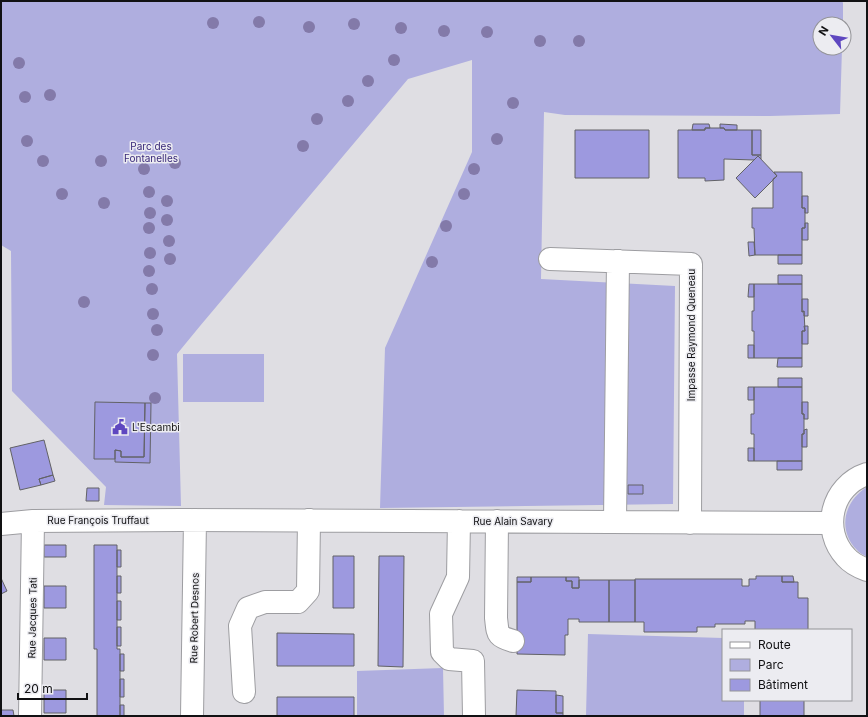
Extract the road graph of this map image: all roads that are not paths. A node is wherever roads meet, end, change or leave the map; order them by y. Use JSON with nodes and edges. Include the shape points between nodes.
{"nodes":[{"id":1,"x":550,"y":259,"type":"dead end"},
{"id":2,"x":618,"y":261,"type":"junction"},
{"id":3,"x":867,"y":474,"type":"edge"},
{"id":4,"x":195,"y":520,"type":"junction"},
{"id":5,"x":309,"y":520,"type":"junction"},
{"id":6,"x":33,"y":521,"type":"junction"},
{"id":7,"x":459,"y":521,"type":"junction"},
{"id":8,"x":496,"y":521,"type":"junction"},
{"id":9,"x":615,"y":522,"type":"junction"},
{"id":10,"x":690,"y":522,"type":"junction"},
{"id":11,"x":832,"y":523,"type":"junction"},
{"id":12,"x":1,"y":524,"type":"edge"},
{"id":13,"x":867,"y":570,"type":"edge"},
{"id":14,"x":513,"y":641,"type":"dead end"},
{"id":15,"x":244,"y":692,"type":"dead end"},
{"id":16,"x":30,"y":716,"type":"edge"},
{"id":17,"x":192,"y":716,"type":"edge"},
{"id":18,"x":474,"y":716,"type":"edge"}],
"edges":[{"from":1,"to":2,"type":"street","name":"Impasse Raymond Queneau"},
{"from":2,"to":9,"type":"street"},
{"from":2,"to":10,"type":"street","name":"Impasse Raymond Queneau","via":[[691,264]]},
{"from":3,"to":11,"type":"street","via":[[848,485],[839,496],[833,509]]},
{"from":4,"to":5,"type":"street","name":"Rue Alain Savary"},
{"from":4,"to":6,"type":"street","name":"Rue François Truffaut"},
{"from":4,"to":17,"type":"street","name":"Rue Robert Desnos"},
{"from":5,"to":7,"type":"street","name":"Rue Alain Savary"},
{"from":5,"to":15,"type":"street","via":[[308,591],[298,602],[265,602],[248,608],[240,626]]},
{"from":6,"to":12,"type":"street","name":"Rue François Truffaut"},
{"from":6,"to":16,"type":"street","name":"Rue Jacques Tati"},
{"from":7,"to":8,"type":"street","name":"Rue Alain Savary"},
{"from":7,"to":18,"type":"street","via":[[458,577],[441,614],[442,652],[449,659],[473,661]]},
{"from":8,"to":9,"type":"street","name":"Rue Alain Savary"},
{"from":8,"to":14,"type":"street","via":[[498,633],[503,638]]},
{"from":9,"to":10,"type":"street","name":"Rue Alain Savary"},
{"from":10,"to":11,"type":"street","name":"Rue Alain Savary"},
{"from":11,"to":13,"type":"street","via":[[839,548],[857,566]]}]}
